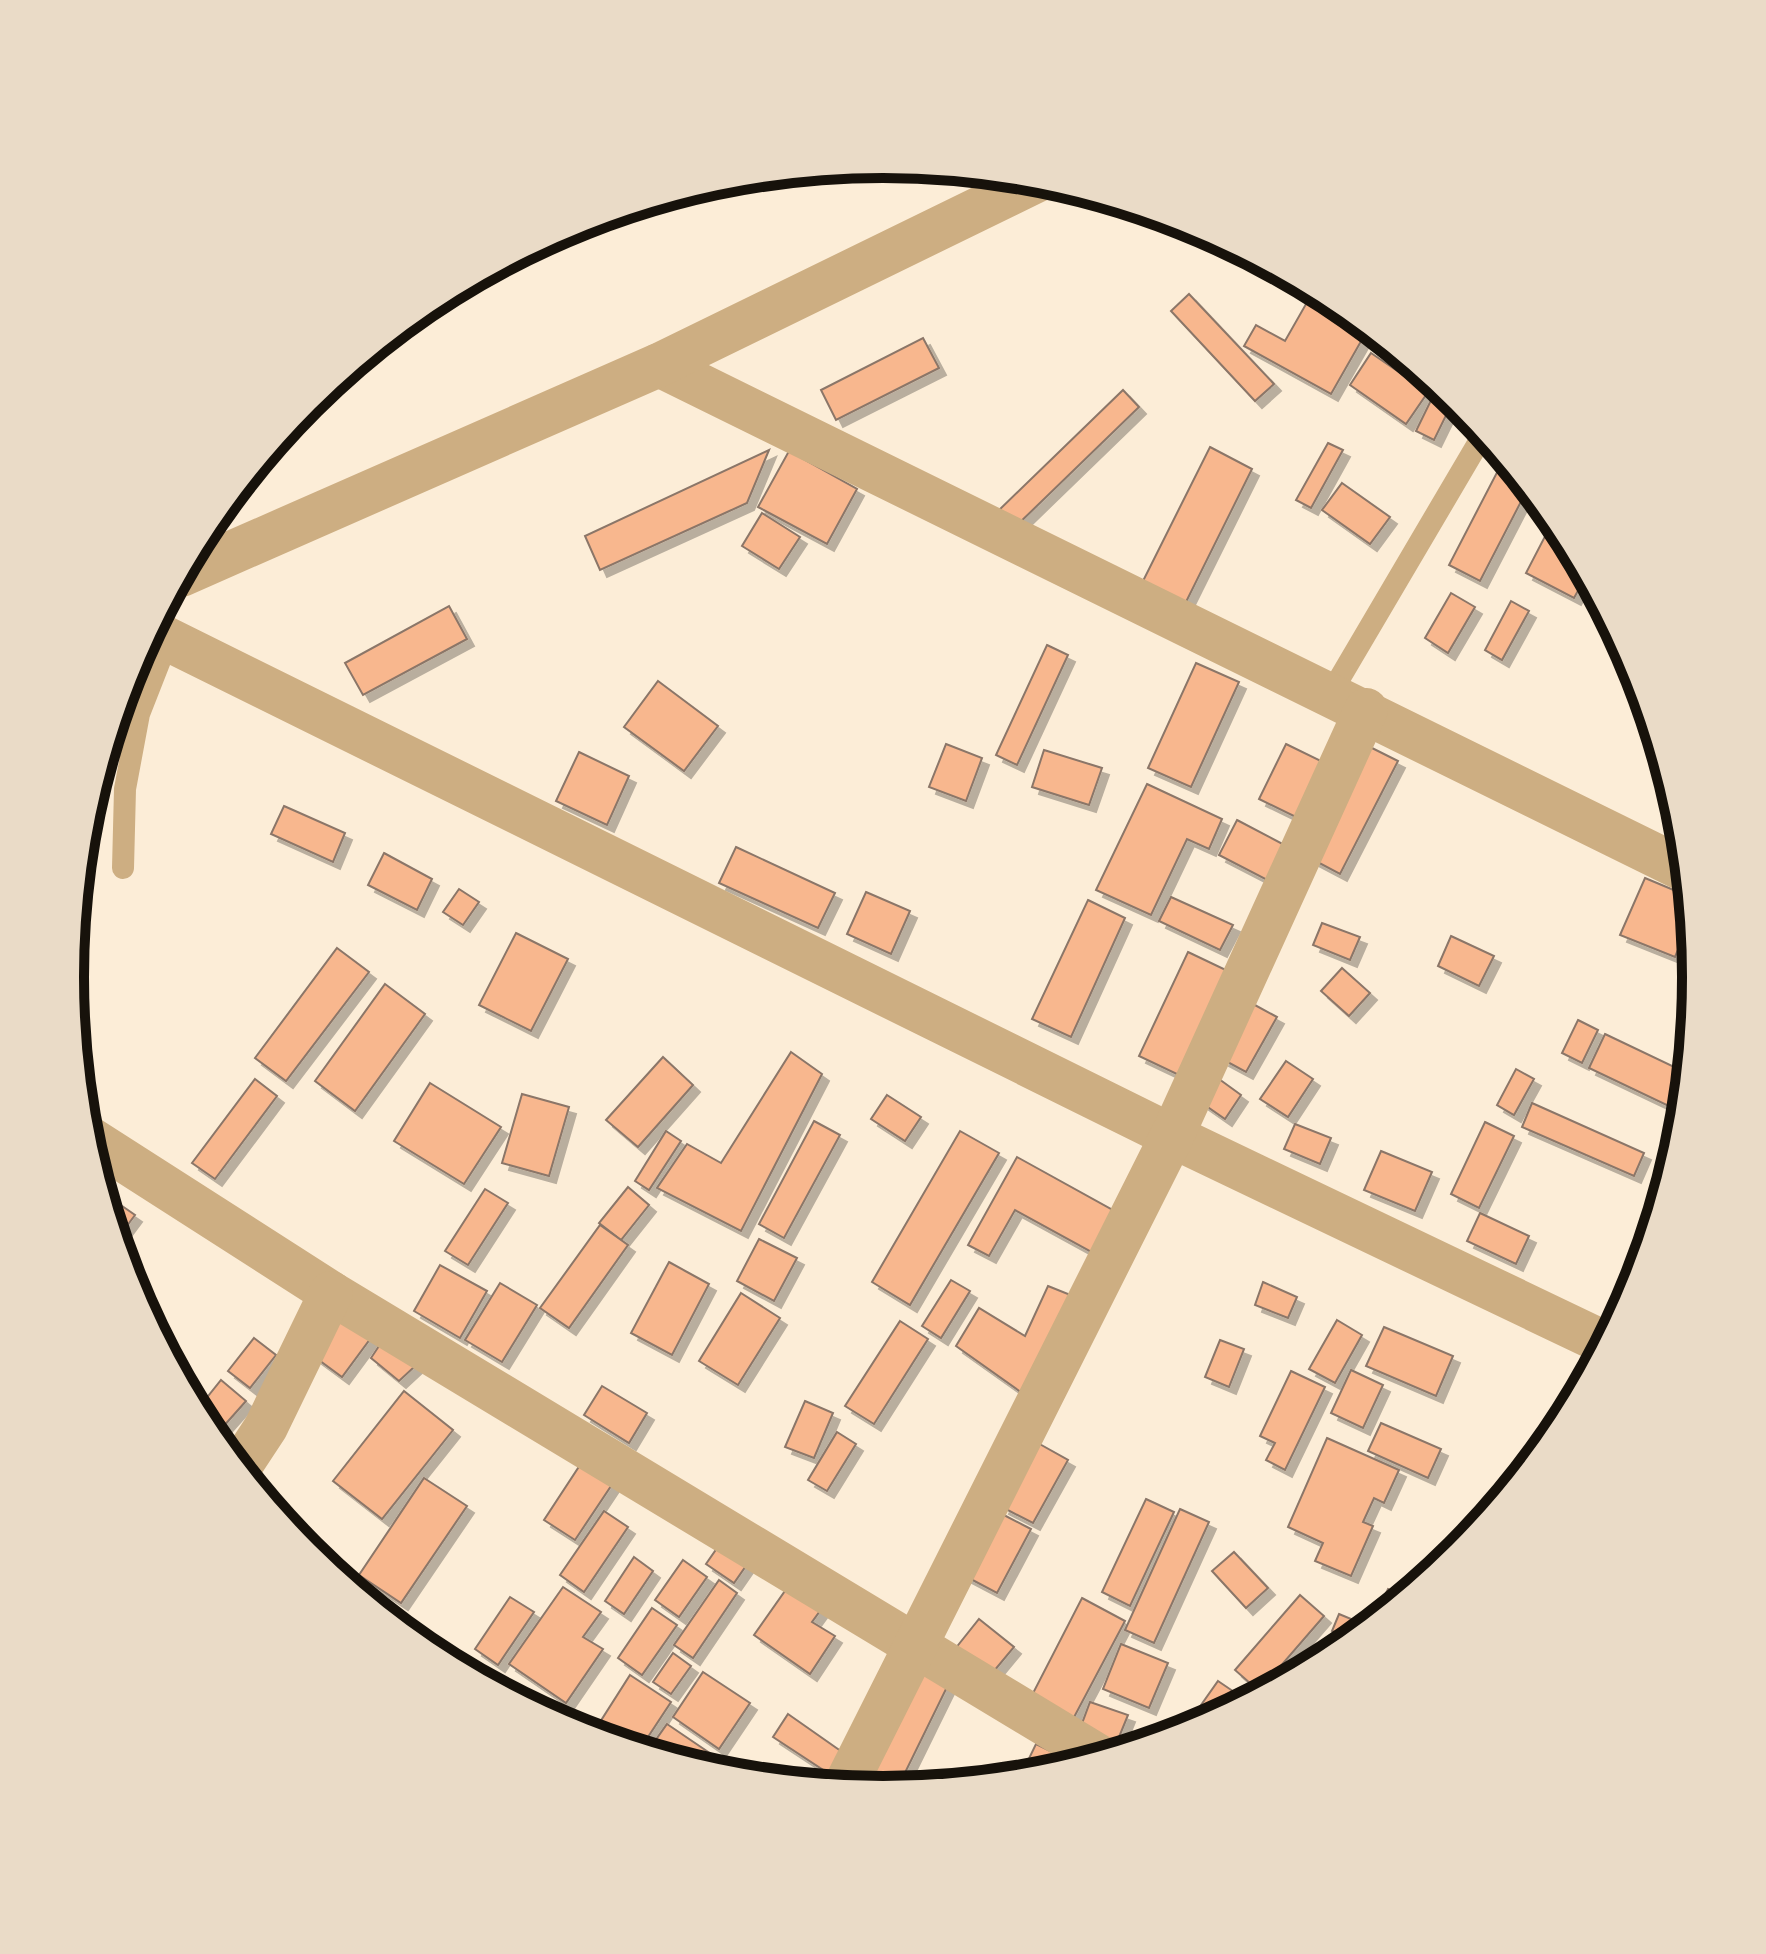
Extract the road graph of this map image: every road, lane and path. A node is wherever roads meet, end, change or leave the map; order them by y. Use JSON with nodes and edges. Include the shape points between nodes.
{"nodes":[{"id":1,"x":1018,"y":190,"type":"edge"},
{"id":2,"x":659,"y":365,"type":"junction"},
{"id":3,"x":1478,"y":444,"type":"edge"},
{"id":4,"x":197,"y":568,"type":"edge"},
{"id":5,"x":161,"y":636,"type":"edge"},
{"id":6,"x":156,"y":645,"type":"edge"},
{"id":7,"x":1349,"y":702,"type":"junction"},
{"id":8,"x":1674,"y":864,"type":"edge"},
{"id":9,"x":123,"y":868,"type":"dead end"},
{"id":10,"x":1172,"y":1136,"type":"junction"},
{"id":11,"x":102,"y":1146,"type":"edge"},
{"id":12,"x":331,"y":1293,"type":"junction"},
{"id":13,"x":1596,"y":1338,"type":"edge"},
{"id":14,"x":246,"y":1458,"type":"edge"},
{"id":15,"x":914,"y":1645,"type":"junction"},
{"id":16,"x":1088,"y":1750,"type":"edge"},
{"id":17,"x":851,"y":1775,"type":"edge"}],
"edges":[{"from":1,"to":2,"type":"street"},
{"from":2,"to":4,"type":"street"},
{"from":2,"to":7,"type":"street"},
{"from":3,"to":7,"type":"lane"},
{"from":5,"to":10,"type":"street"},
{"from":6,"to":9,"type":"lane","via":[[125,789]]},
{"from":7,"to":8,"type":"street"},
{"from":7,"to":10,"type":"street"},
{"from":10,"to":13,"type":"street"},
{"from":10,"to":15,"type":"street"},
{"from":11,"to":12,"type":"street"},
{"from":12,"to":14,"type":"street"},
{"from":12,"to":15,"type":"street"},
{"from":15,"to":16,"type":"street"},
{"from":15,"to":17,"type":"street"}]}
